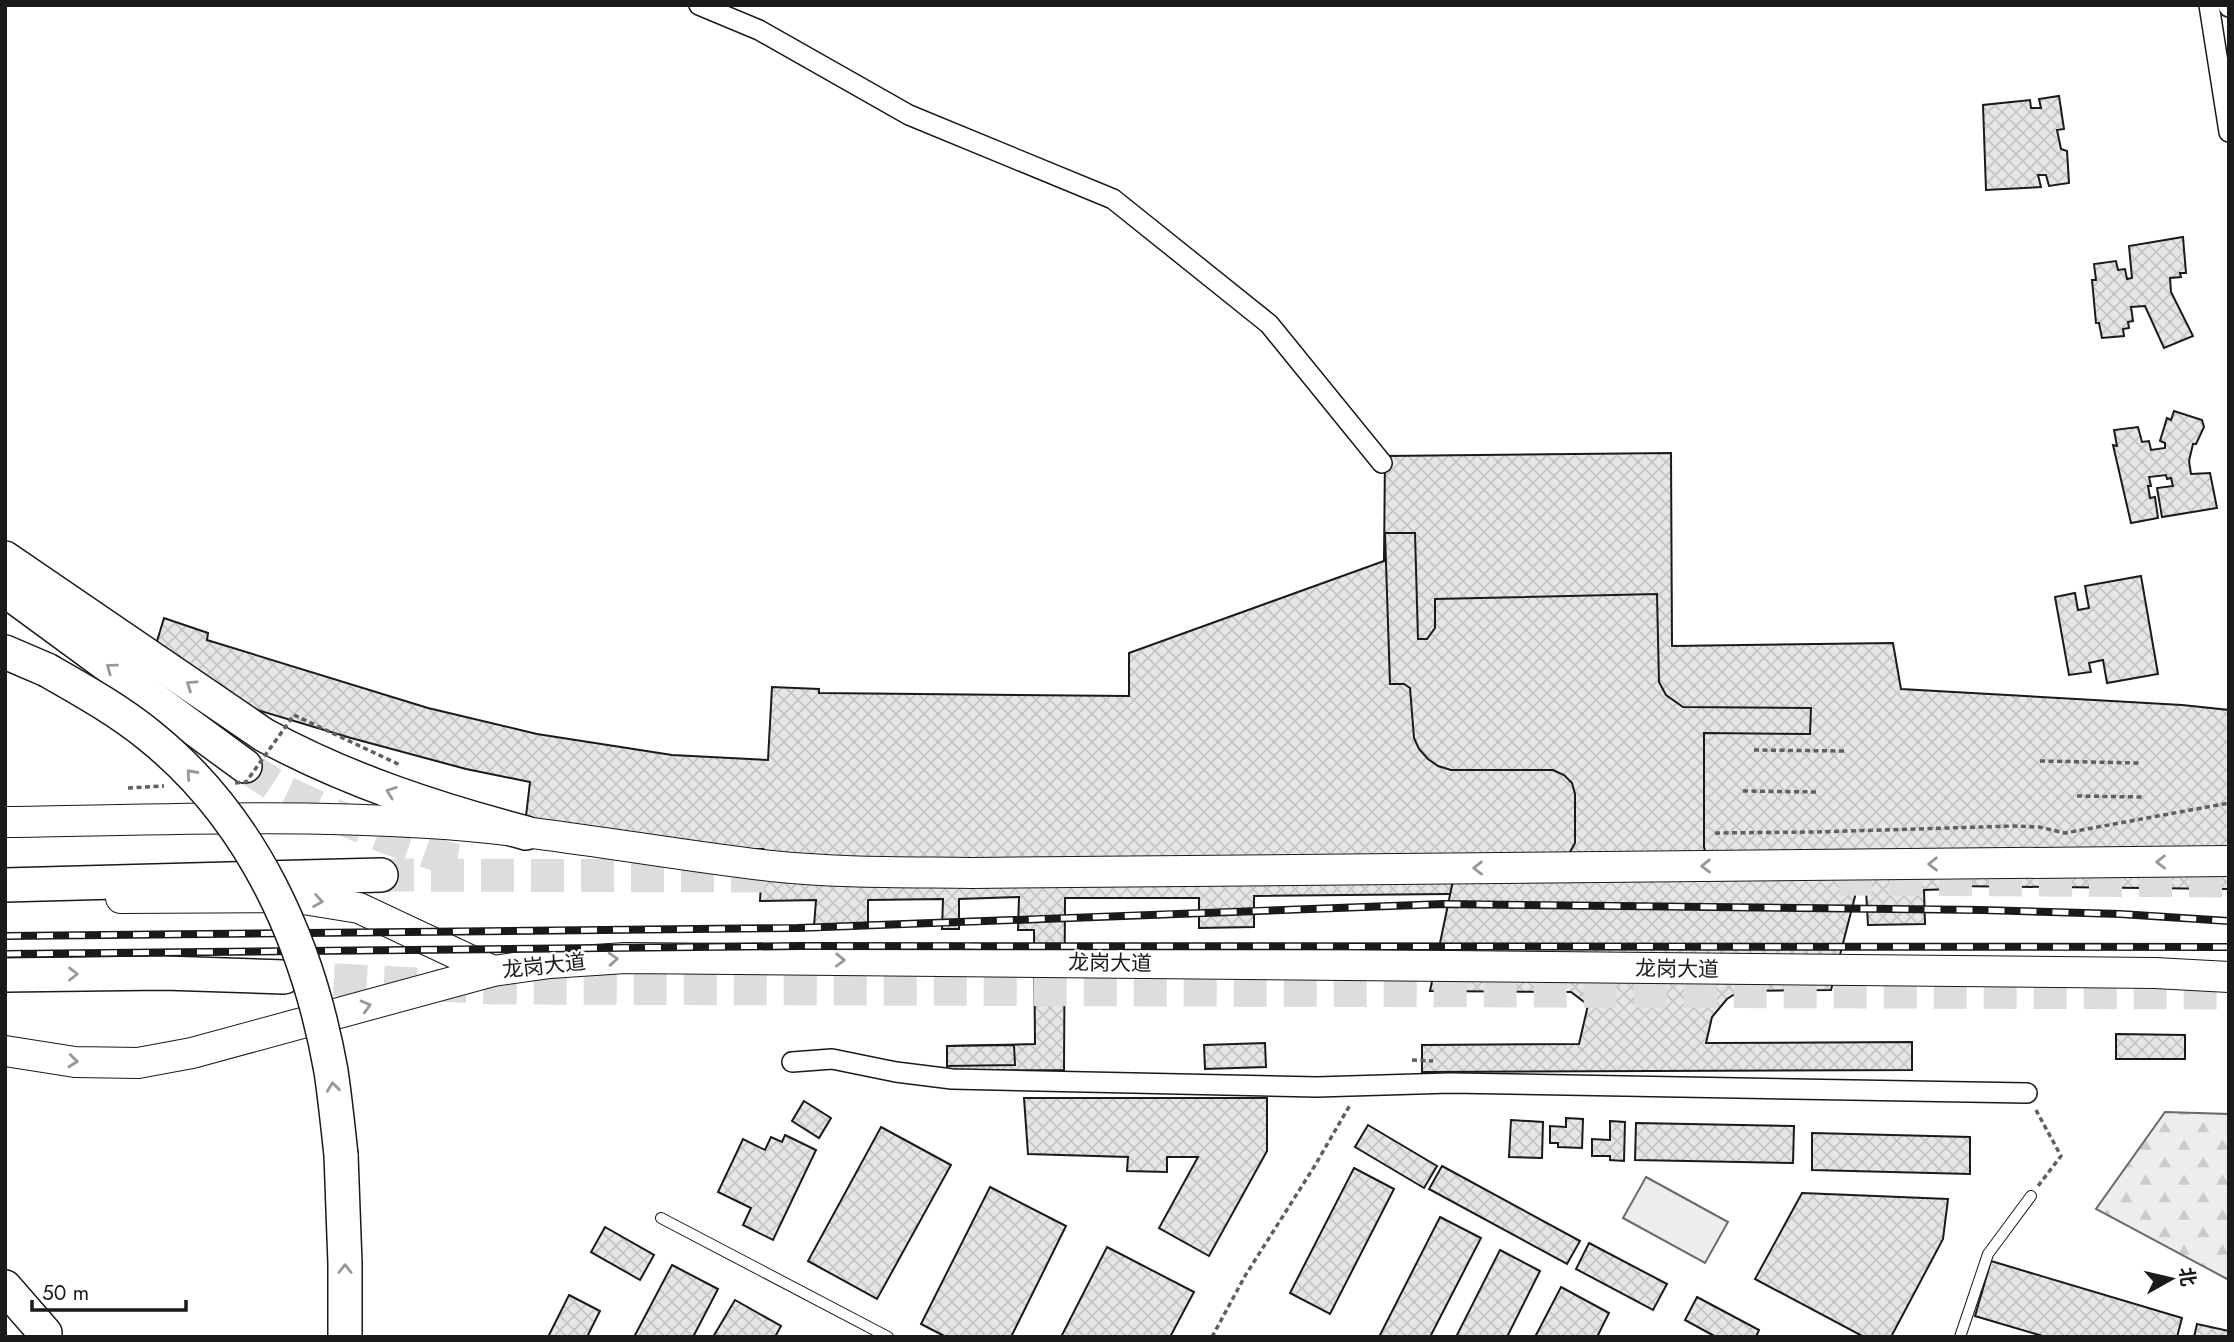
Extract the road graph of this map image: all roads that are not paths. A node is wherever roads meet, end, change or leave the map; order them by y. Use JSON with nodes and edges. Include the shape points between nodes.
{"nodes":[{"id":1,"x":699,"y":5,"type":"edge"},
{"id":2,"x":2208,"y":5,"type":"edge"},
{"id":3,"x":2229,"y":132,"type":"edge"},
{"id":4,"x":1382,"y":463,"type":"dead end"},
{"id":5,"x":5,"y":558,"type":"edge"},
{"id":6,"x":5,"y":590,"type":"edge"},
{"id":7,"x":5,"y":652,"type":"edge"},
{"id":8,"x":239,"y":774,"type":"tunnel mouth"},
{"id":9,"x":5,"y":822,"type":"edge"},
{"id":10,"x":526,"y":833,"type":"junction"},
{"id":11,"x":2229,"y":861,"type":"edge"},
{"id":12,"x":381,"y":875,"type":"tunnel mouth"},
{"id":13,"x":5,"y":885,"type":"edge"},
{"id":14,"x":5,"y":898,"type":"edge"},
{"id":15,"x":493,"y":971,"type":"junction"},
{"id":16,"x":5,"y":975,"type":"edge"},
{"id":17,"x":2229,"y":976,"type":"edge"},
{"id":18,"x":284,"y":977,"type":"tunnel mouth"},
{"id":19,"x":5,"y":1051,"type":"edge"},
{"id":20,"x":792,"y":1062,"type":"dead end"},
{"id":21,"x":2026,"y":1093,"type":"road end"},
{"id":22,"x":2031,"y":1196,"type":"road end"},
{"id":23,"x":661,"y":1218,"type":"dead end"},
{"id":24,"x":5,"y":1287,"type":"edge"},
{"id":25,"x":5,"y":1295,"type":"edge"},
{"id":26,"x":37,"y":1335,"type":"edge"},
{"id":27,"x":345,"y":1337,"type":"edge"},
{"id":28,"x":888,"y":1337,"type":"edge"},
{"id":29,"x":1961,"y":1337,"type":"edge"}],
"edges":[{"from":1,"to":4,"type":"street","via":[[759,30],[909,115],[1112,199],[1269,324]]},
{"from":2,"to":3,"type":"street"},
{"from":10,"to":5,"type":"highway","one_way":true,"via":[[414,801],[308,759]]},
{"from":8,"to":6,"type":"highway","one_way":true},
{"from":27,"to":7,"type":"highway","one_way":true,"bridge":true,"via":[[341,1155],[331,1070],[313,995],[279,900],[255,854],[186,767],[103,702]]},
{"from":9,"to":10,"type":"main road","via":[[342,819]]},
{"from":11,"to":10,"type":"main road","one_way":true,"via":[[882,872],[773,866]]},
{"from":12,"to":13,"type":"highway"},
{"from":14,"to":15,"type":"main road","one_way":true,"via":[[291,897],[359,908]]},
{"from":15,"to":17,"type":"main road","name":"龙岗大道","one_way":true,"via":[[625,958]]},
{"from":19,"to":15,"type":"main road","name":"龙岗大道","one_way":true,"via":[[75,1062],[138,1063],[192,1053]]},
{"from":16,"to":18,"type":"highway","one_way":true},
{"from":20,"to":21,"type":"street","via":[[832,1059],[896,1072],[979,1080]]},
{"from":22,"to":29,"type":"lane","via":[[1988,1254]]},
{"from":23,"to":28,"type":"lane"},
{"from":24,"to":26,"type":"highway"},
{"from":25,"to":26,"type":"highway"}]}
